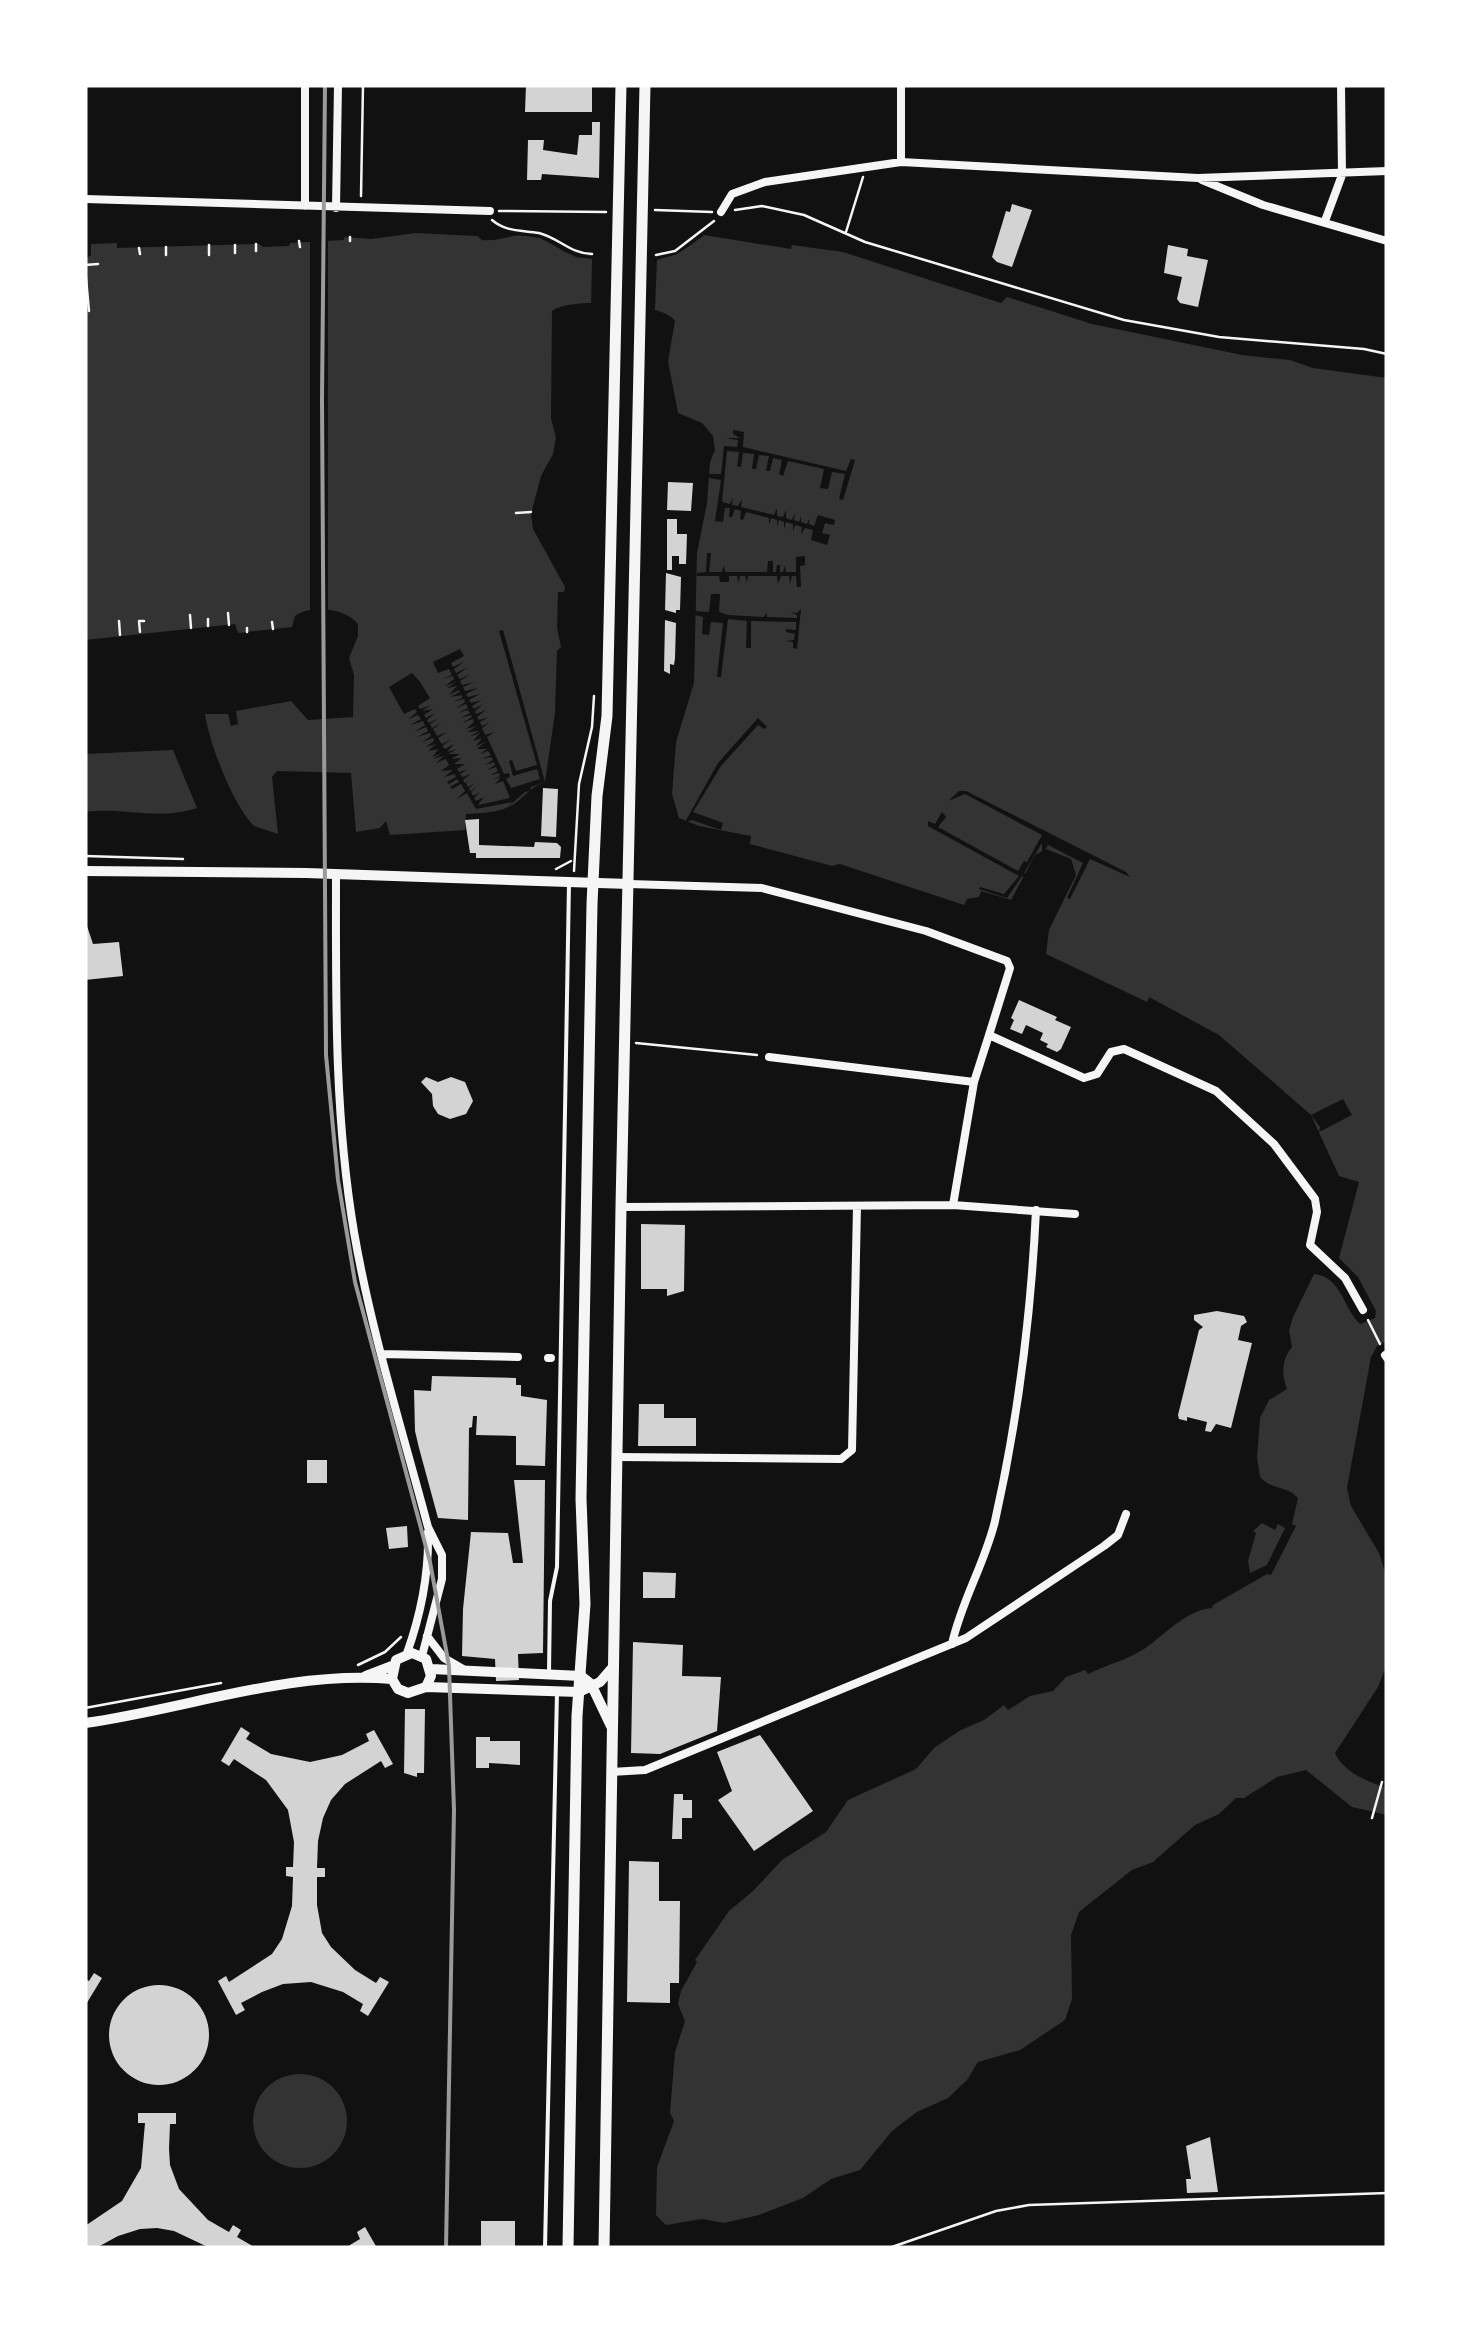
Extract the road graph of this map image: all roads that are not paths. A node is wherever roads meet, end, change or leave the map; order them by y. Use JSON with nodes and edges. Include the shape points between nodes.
{"nodes":[{"id":1,"x":305,"y":85,"type":"edge"},
{"id":2,"x":338,"y":85,"type":"edge"},
{"id":3,"x":621,"y":85,"type":"edge"},
{"id":4,"x":645,"y":85,"type":"edge"},
{"id":5,"x":901,"y":85,"type":"edge"},
{"id":6,"x":1341,"y":85,"type":"edge"},
{"id":7,"x":901,"y":162,"type":"junction"},
{"id":8,"x":1387,"y":172,"type":"edge"},
{"id":9,"x":1342,"y":175,"type":"junction"},
{"id":10,"x":1198,"y":178,"type":"junction"},
{"id":11,"x":85,"y":200,"type":"edge"},
{"id":12,"x":305,"y":206,"type":"junction"},
{"id":13,"x":336,"y":208,"type":"junction"},
{"id":14,"x":722,"y":212,"type":"road end"},
{"id":15,"x":491,"y":215,"type":"road end"},
{"id":16,"x":1325,"y":221,"type":"junction"},
{"id":17,"x":1387,"y":241,"type":"edge"},
{"id":18,"x":85,"y":871,"type":"edge"},
{"id":19,"x":336,"y":875,"type":"junction"},
{"id":20,"x":569,"y":883,"type":"junction"},
{"id":21,"x":593,"y":884,"type":"junction"},
{"id":22,"x":629,"y":884,"type":"junction"},
{"id":23,"x":989,"y":1035,"type":"junction"},
{"id":24,"x":768,"y":1056,"type":"road end"},
{"id":25,"x":974,"y":1082,"type":"junction"},
{"id":26,"x":953,"y":1205,"type":"junction"},
{"id":27,"x":621,"y":1206,"type":"junction"},
{"id":28,"x":857,"y":1206,"type":"junction"},
{"id":29,"x":1036,"y":1210,"type":"junction"},
{"id":30,"x":1076,"y":1214,"type":"dead end"},
{"id":31,"x":1365,"y":1314,"type":"road end"},
{"id":32,"x":382,"y":1354,"type":"junction"},
{"id":33,"x":518,"y":1357,"type":"dead end"},
{"id":34,"x":617,"y":1456,"type":"junction"},
{"id":35,"x":1126,"y":1514,"type":"dead end"},
{"id":36,"x":428,"y":1527,"type":"junction"},
{"id":37,"x":427,"y":1636,"type":"junction"},
{"id":38,"x":952,"y":1644,"type":"junction"},
{"id":39,"x":407,"y":1653,"type":"junction"},
{"id":40,"x":422,"y":1656,"type":"junction"},
{"id":41,"x":614,"y":1664,"type":"junction"},
{"id":42,"x":392,"y":1666,"type":"junction"},
{"id":43,"x":431,"y":1669,"type":"junction"},
{"id":44,"x":490,"y":1674,"type":"junction"},
{"id":45,"x":366,"y":1676,"type":"junction"},
{"id":46,"x":548,"y":1676,"type":"junction"},
{"id":47,"x":581,"y":1676,"type":"junction"},
{"id":48,"x":392,"y":1680,"type":"junction"},
{"id":49,"x":426,"y":1687,"type":"junction"},
{"id":50,"x":593,"y":1687,"type":"junction"},
{"id":51,"x":557,"y":1692,"type":"junction"},
{"id":52,"x":579,"y":1692,"type":"junction"},
{"id":53,"x":85,"y":1723,"type":"edge"},
{"id":54,"x":612,"y":1730,"type":"junction"},
{"id":55,"x":611,"y":1772,"type":"junction"},
{"id":56,"x":545,"y":2248,"type":"edge"},
{"id":57,"x":568,"y":2248,"type":"edge"},
{"id":58,"x":604,"y":2248,"type":"edge"}],
"edges":[{"from":1,"to":12,"type":"street"},
{"from":2,"to":13,"type":"street"},
{"from":3,"to":21,"type":"main road","via":[[607,716]]},
{"from":4,"to":22,"type":"main road"},
{"from":5,"to":7,"type":"street"},
{"from":6,"to":9,"type":"street"},
{"from":7,"to":10,"type":"street"},
{"from":7,"to":14,"type":"street","via":[[764,182],[732,194]]},
{"from":8,"to":9,"type":"street"},
{"from":9,"to":10,"type":"street"},
{"from":9,"to":16,"type":"street"},
{"from":10,"to":16,"type":"street"},
{"from":11,"to":12,"type":"street"},
{"from":12,"to":13,"type":"street"},
{"from":13,"to":15,"type":"street"},
{"from":16,"to":17,"type":"street"},
{"from":18,"to":19,"type":"main road"},
{"from":19,"to":20,"type":"main road"},
{"from":19,"to":32,"type":"street","via":[[338,1102],[354,1231]]},
{"from":20,"to":21,"type":"main road"},
{"from":20,"to":46,"type":"lane","via":[[557,1567]]},
{"from":21,"to":22,"type":"main road"},
{"from":21,"to":47,"type":"main road"},
{"from":22,"to":23,"type":"street","via":[[762,888],[999,957],[1010,968]]},
{"from":22,"to":27,"type":"main road"},
{"from":23,"to":25,"type":"street"},
{"from":23,"to":31,"type":"street","via":[[1084,1078],[1097,1074],[1111,1052],[1124,1049],[1216,1091],[1305,1181],[1317,1206],[1310,1245],[1345,1278]]},
{"from":24,"to":25,"type":"street"},
{"from":25,"to":26,"type":"street"},
{"from":26,"to":28,"type":"street"},
{"from":26,"to":29,"type":"street"},
{"from":27,"to":28,"type":"street"},
{"from":27,"to":34,"type":"main road"},
{"from":28,"to":34,"type":"street","via":[[849,1456]]},
{"from":29,"to":30,"type":"street"},
{"from":29,"to":38,"type":"street","via":[[1015,1418],[994,1523]]},
{"from":32,"to":33,"type":"street"},
{"from":32,"to":36,"type":"street"},
{"from":34,"to":41,"type":"main road"},
{"from":35,"to":38,"type":"street","via":[[1118,1535],[1104,1546]]},
{"from":36,"to":37,"type":"street","via":[[442,1555],[442,1579]]},
{"from":36,"to":39,"type":"street","via":[[429,1562]]},
{"from":37,"to":40,"type":"street"},
{"from":37,"to":44,"type":"street","via":[[458,1667]]},
{"from":38,"to":55,"type":"street","via":[[645,1770]]},
{"from":39,"to":40,"type":"main road"},
{"from":39,"to":42,"type":"main road"},
{"from":40,"to":43,"type":"main road"},
{"from":41,"to":50,"type":"main road"},
{"from":41,"to":54,"type":"main road"},
{"from":42,"to":45,"type":"main road"},
{"from":42,"to":48,"type":"main road"},
{"from":43,"to":44,"type":"main road"},
{"from":43,"to":49,"type":"main road"},
{"from":44,"to":46,"type":"main road"},
{"from":45,"to":48,"type":"main road"},
{"from":45,"to":53,"type":"main road"},
{"from":46,"to":47,"type":"main road"},
{"from":47,"to":50,"type":"main road"},
{"from":47,"to":52,"type":"main road"},
{"from":48,"to":49,"type":"main road","via":[[408,1693]]},
{"from":49,"to":51,"type":"main road"},
{"from":50,"to":52,"type":"main road"},
{"from":50,"to":54,"type":"main road"},
{"from":51,"to":52,"type":"main road"},
{"from":51,"to":56,"type":"lane"},
{"from":52,"to":57,"type":"main road"},
{"from":54,"to":55,"type":"main road"},
{"from":55,"to":58,"type":"main road"}]}
